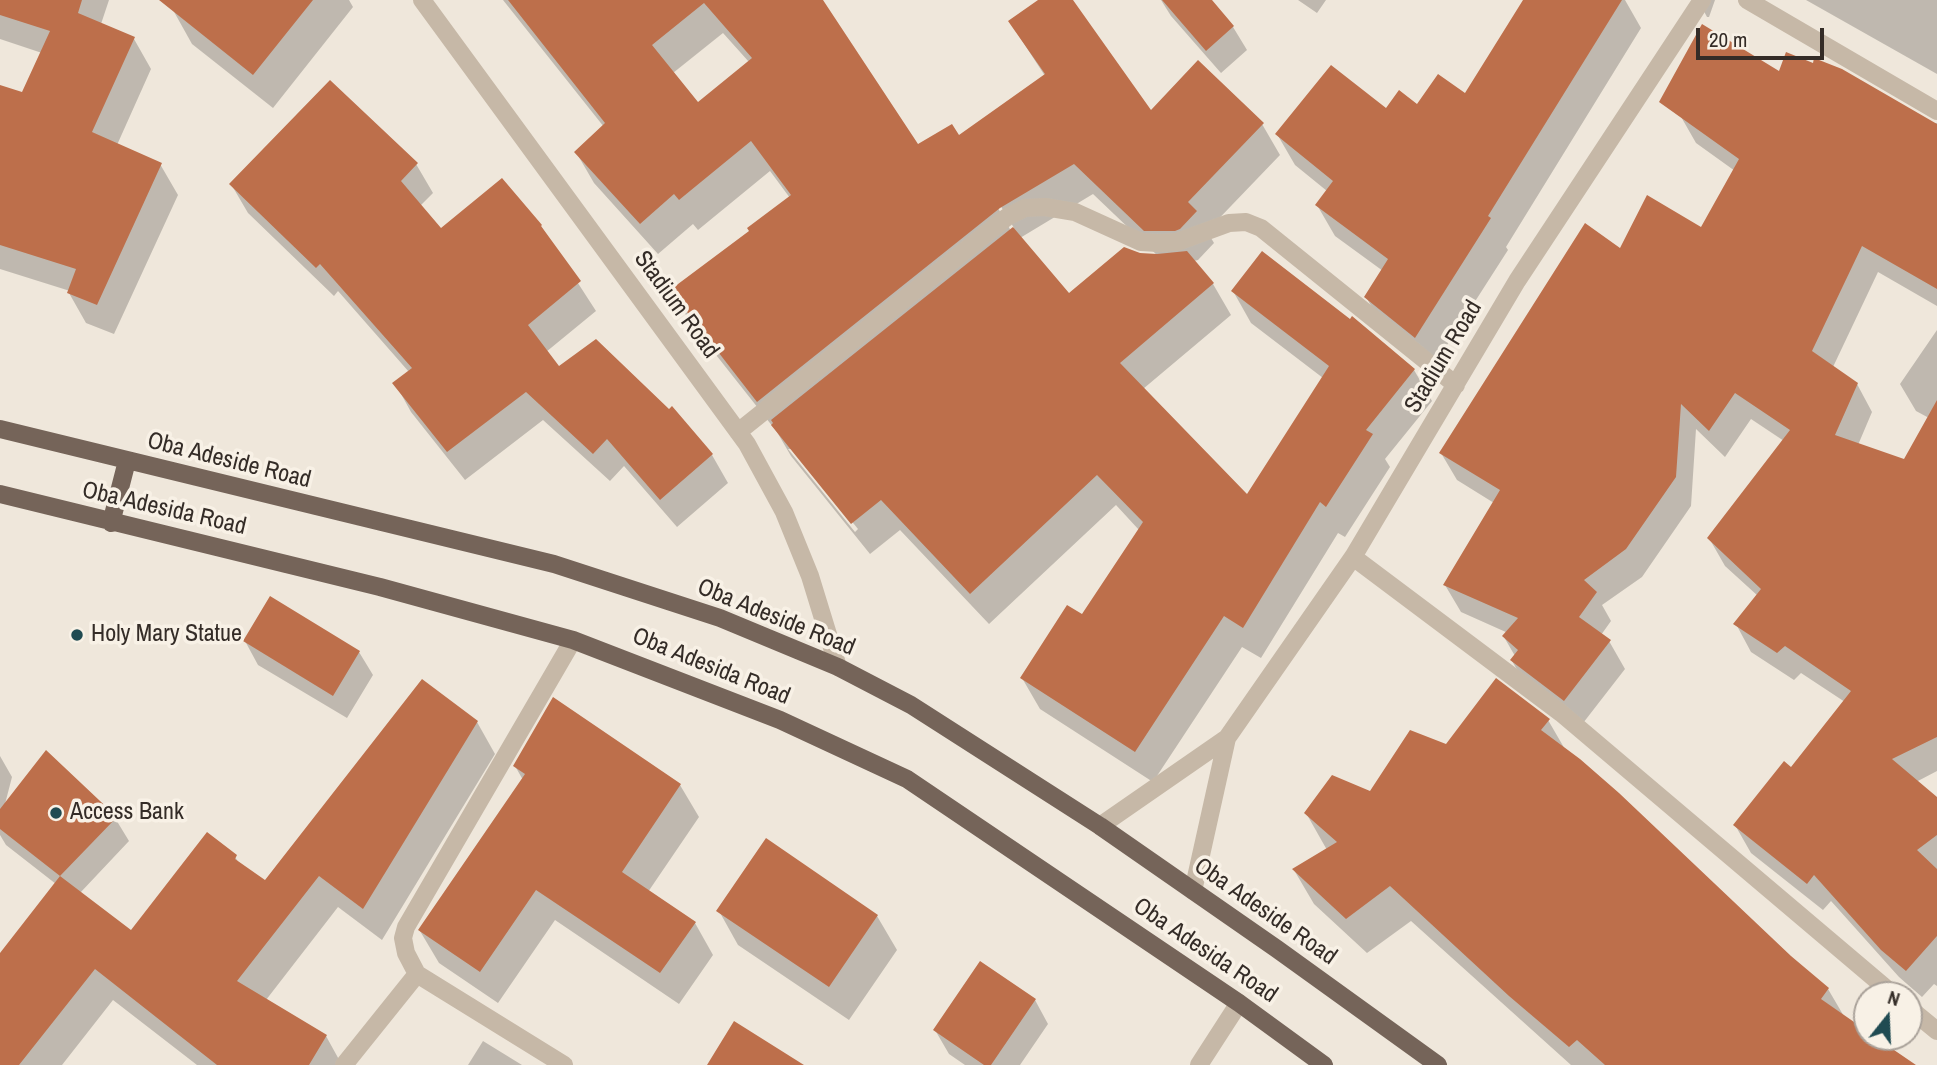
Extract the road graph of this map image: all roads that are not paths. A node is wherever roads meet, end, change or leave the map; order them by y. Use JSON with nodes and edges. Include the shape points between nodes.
{"nodes":[{"id":1,"x":422,"y":0,"type":"edge"},
{"id":2,"x":1702,"y":0,"type":"edge"},
{"id":3,"x":1748,"y":0,"type":"edge"},
{"id":4,"x":1937,"y":111,"type":"edge"},
{"id":5,"x":1456,"y":385,"type":"junction"},
{"id":6,"x":0,"y":429,"type":"edge"},
{"id":7,"x":738,"y":432,"type":"junction"},
{"id":8,"x":127,"y":461,"type":"junction"},
{"id":9,"x":0,"y":494,"type":"edge"},
{"id":10,"x":111,"y":523,"type":"junction"},
{"id":11,"x":1353,"y":557,"type":"junction"},
{"id":12,"x":573,"y":640,"type":"junction"},
{"id":13,"x":838,"y":667,"type":"junction"},
{"id":14,"x":1227,"y":738,"type":"junction"},
{"id":15,"x":1100,"y":826,"type":"junction"},
{"id":16,"x":1193,"y":891,"type":"junction"},
{"id":17,"x":417,"y":974,"type":"junction"},
{"id":18,"x":1877,"y":981,"type":"edge"},
{"id":19,"x":1239,"y":1003,"type":"junction"},
{"id":20,"x":1923,"y":1020,"type":"edge"},
{"id":21,"x":1937,"y":1031,"type":"edge"},
{"id":22,"x":344,"y":1065,"type":"edge"},
{"id":23,"x":564,"y":1065,"type":"edge"},
{"id":24,"x":1199,"y":1065,"type":"edge"},
{"id":25,"x":1324,"y":1065,"type":"edge"},
{"id":26,"x":1438,"y":1065,"type":"edge"}],
"edges":[{"from":1,"to":7,"type":"street","name":"Stadium Road"},
{"from":2,"to":5,"type":"street","name":"Stadium Road","via":[[1517,281]]},
{"from":3,"to":4,"type":"street"},
{"from":5,"to":7,"type":"street","via":[[1261,228],[1246,222],[1229,223],[1177,242],[1150,243],[1075,212],[1025,208],[1007,217]]},
{"from":5,"to":11,"type":"street","name":"Stadium Road"},
{"from":6,"to":8,"type":"main road","name":"Oba Adeside Road"},
{"from":7,"to":13,"type":"street","name":"Stadium Road","via":[[784,512]]},
{"from":8,"to":10,"type":"main road"},
{"from":8,"to":13,"type":"main road","name":"Oba Adeside Road","via":[[554,564],[720,618]]},
{"from":9,"to":10,"type":"main road","name":"Oba Adesida Road"},
{"from":10,"to":12,"type":"main road","name":"Oba Adesida Road","via":[[380,587]]},
{"from":11,"to":14,"type":"street","name":"Stadium Road"},
{"from":11,"to":18,"type":"street","via":[[1561,713]]},
{"from":12,"to":17,"type":"street","via":[[406,927],[406,953]]},
{"from":12,"to":19,"type":"main road","name":"Oba Adesida Road","via":[[780,720],[907,779]]},
{"from":13,"to":15,"type":"main road","name":"Oba Adeside Road","via":[[911,705]]},
{"from":14,"to":15,"type":"street"},
{"from":14,"to":16,"type":"street"},
{"from":15,"to":16,"type":"main road","name":"Oba Adeside Road"},
{"from":16,"to":26,"type":"main road","name":"Oba Adeside Road"},
{"from":17,"to":22,"type":"street"},
{"from":17,"to":23,"type":"street"},
{"from":19,"to":24,"type":"street"},
{"from":19,"to":25,"type":"main road","name":"Oba Adesida Road"},
{"from":20,"to":21,"type":"street"}]}
